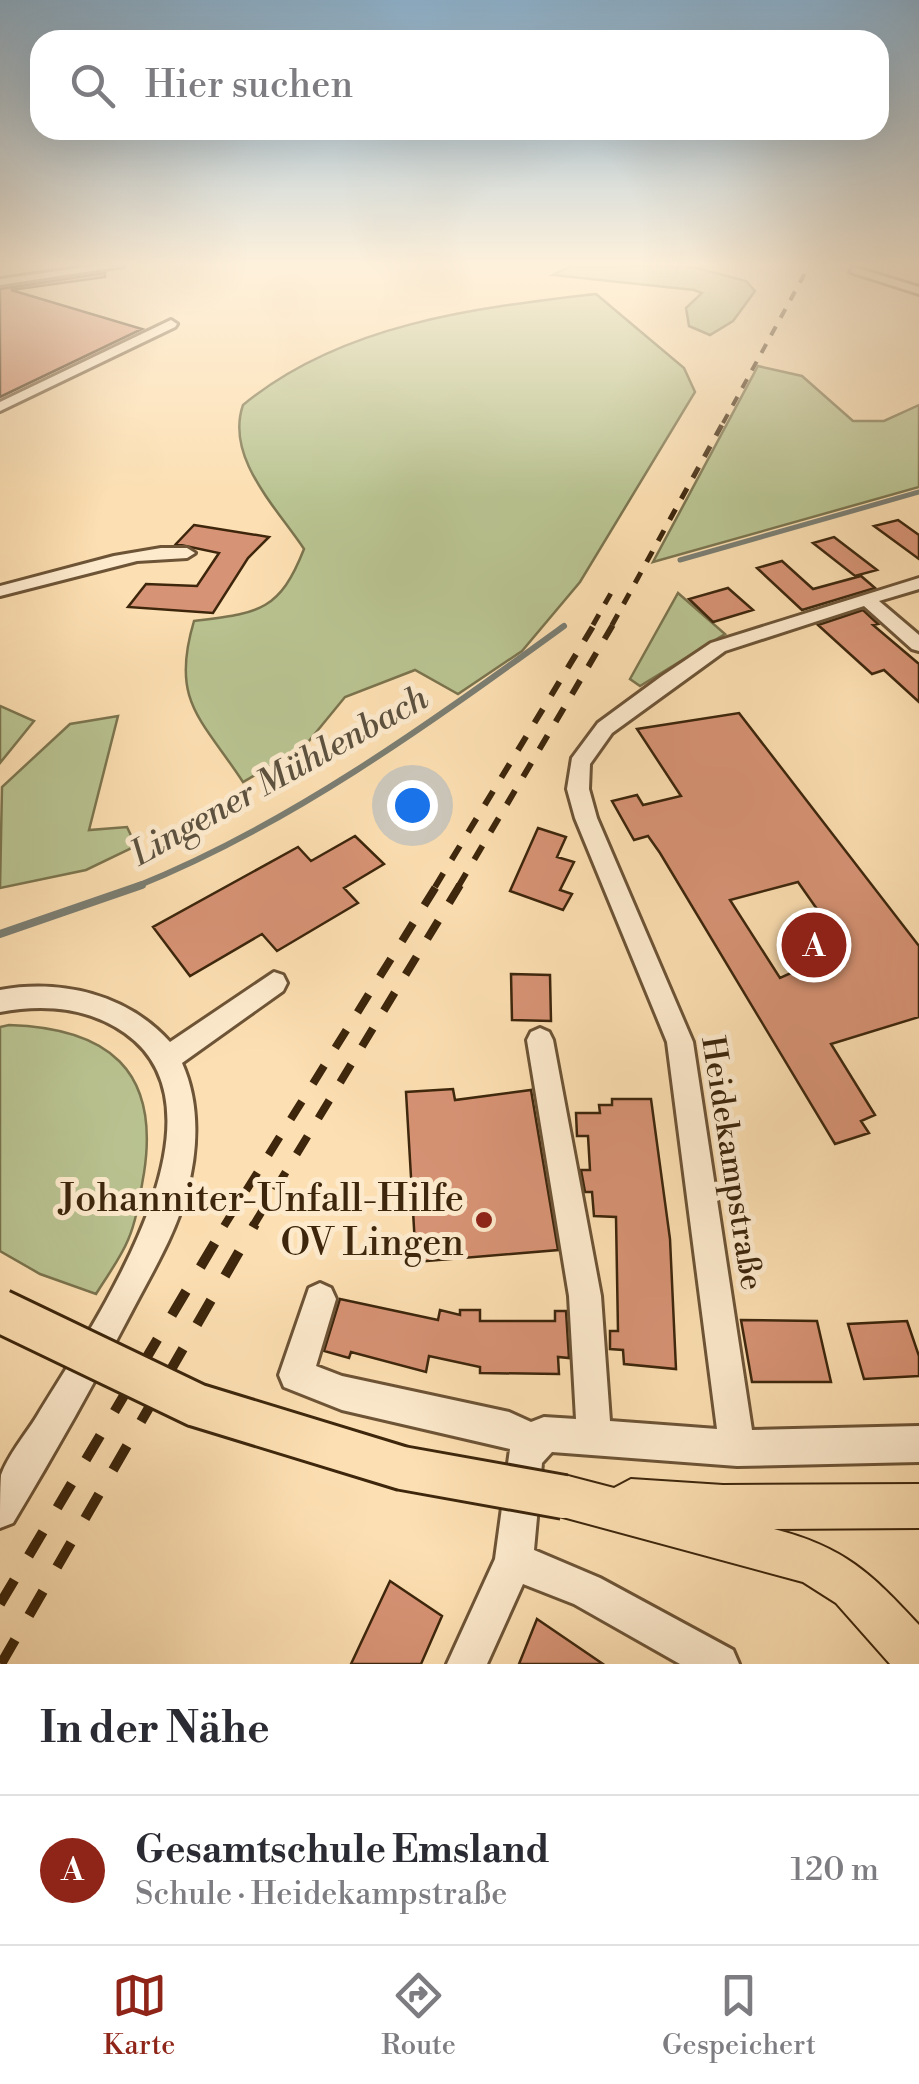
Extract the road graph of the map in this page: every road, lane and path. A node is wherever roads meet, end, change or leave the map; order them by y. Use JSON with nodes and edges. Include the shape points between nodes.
{"nodes":[{"id":1,"x":131,"y":344,"type":"edge"},
{"id":2,"x":0,"y":407,"type":"edge"},
{"id":3,"x":187,"y":552,"type":"dead end"},
{"id":4,"x":919,"y":582,"type":"edge"},
{"id":5,"x":0,"y":591,"type":"edge"},
{"id":6,"x":864,"y":598,"type":"junction"},
{"id":7,"x":919,"y":645,"type":"edge"},
{"id":8,"x":274,"y":983,"type":"dead end"},
{"id":9,"x":0,"y":1000,"type":"edge"},
{"id":10,"x":540,"y":1040,"type":"dead end"},
{"id":11,"x":168,"y":1058,"type":"junction"},
{"id":12,"x":320,"y":1299,"type":"dead end"},
{"id":13,"x":0,"y":1311,"type":"edge"},
{"id":14,"x":594,"y":1435,"type":"junction"},
{"id":15,"x":534,"y":1442,"type":"junction"},
{"id":16,"x":919,"y":1444,"type":"edge"},
{"id":17,"x":737,"y":1448,"type":"junction"},
{"id":18,"x":919,"y":1506,"type":"edge"},
{"id":19,"x":0,"y":1510,"type":"edge"},
{"id":20,"x":725,"y":1523,"type":"junction"},
{"id":21,"x":516,"y":1545,"type":"junction"},
{"id":22,"x":919,"y":1660,"type":"edge"},
{"id":23,"x":467,"y":1664,"type":"edge"},
{"id":24,"x":719,"y":1664,"type":"edge"}],
"edges":[{"from":1,"to":2,"type":"street"},
{"from":3,"to":5,"type":"street","via":[[117,557]]},
{"from":4,"to":6,"type":"street","name":"Heidekampstraße"},
{"from":6,"to":7,"type":"street"},
{"from":6,"to":17,"type":"street","name":"Heidekampstraße","via":[[718,647],[605,728],[579,762],[586,818],[680,1042]]},
{"from":8,"to":11,"type":"street"},
{"from":9,"to":11,"type":"street","via":[[29,994],[97,1005],[142,1028]]},
{"from":10,"to":14,"type":"street","via":[[585,1296]]},
{"from":11,"to":19,"type":"street","via":[[180,1098],[173,1191],[80,1378]]},
{"from":12,"to":15,"type":"street","via":[[296,1374],[342,1393],[489,1424]]},
{"from":13,"to":20,"type":"main road","bridge":true,"via":[[196,1405],[402,1468]]},
{"from":14,"to":15,"type":"street","via":[[553,1432]]},
{"from":14,"to":17,"type":"street"},
{"from":15,"to":21,"type":"street","via":[[525,1456]]},
{"from":16,"to":17,"type":"street"},
{"from":18,"to":20,"type":"main road"},
{"from":20,"to":22,"type":"main road","via":[[814,1562],[852,1588]]},
{"from":21,"to":23,"type":"street"},
{"from":21,"to":24,"type":"street"}]}
